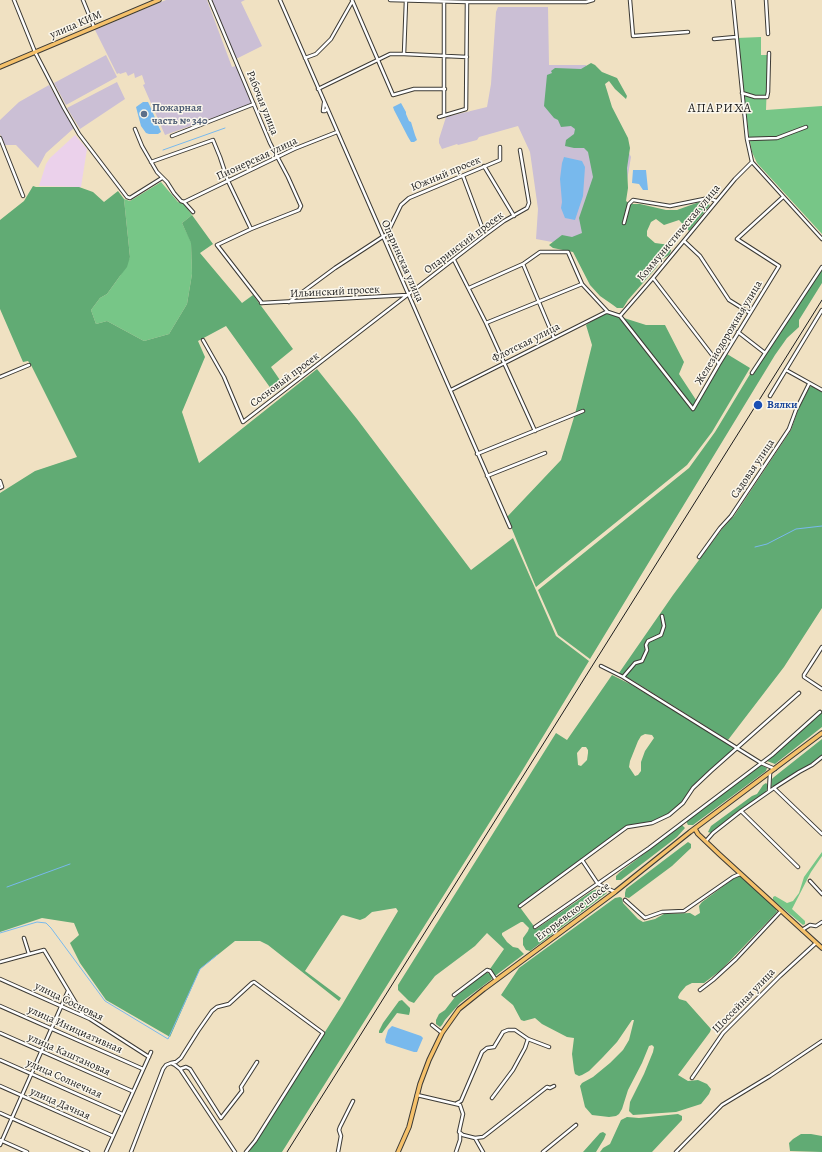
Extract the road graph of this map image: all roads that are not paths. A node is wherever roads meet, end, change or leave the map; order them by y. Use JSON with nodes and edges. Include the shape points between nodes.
{"nodes":[{"id":1,"x":14,"y":0,"type":"edge"},
{"id":2,"x":83,"y":0,"type":"edge"},
{"id":3,"x":159,"y":0,"type":"edge"},
{"id":4,"x":210,"y":0,"type":"edge"},
{"id":5,"x":280,"y":0,"type":"edge"},
{"id":6,"x":390,"y":0,"type":"edge"},
{"id":7,"x":593,"y":0,"type":"edge"},
{"id":8,"x":630,"y":0,"type":"edge"},
{"id":9,"x":733,"y":0,"type":"edge"},
{"id":10,"x":766,"y":0,"type":"edge"},
{"id":11,"x":153,"y":1,"type":"edge"},
{"id":12,"x":352,"y":1,"type":"edge"},
{"id":13,"x":406,"y":1,"type":"edge"},
{"id":14,"x":444,"y":1,"type":"edge"},
{"id":15,"x":467,"y":2,"type":"junction"},
{"id":16,"x":94,"y":28,"type":"junction"},
{"id":17,"x":688,"y":32,"type":"dead end"},
{"id":18,"x":768,"y":34,"type":"dead end"},
{"id":19,"x":736,"y":37,"type":"junction"},
{"id":20,"x":714,"y":39,"type":"dead end"},
{"id":21,"x":35,"y":52,"type":"junction"},
{"id":22,"x":404,"y":54,"type":"junction"},
{"id":23,"x":770,"y":54,"type":"dead end"},
{"id":24,"x":444,"y":56,"type":"junction"},
{"id":25,"x":467,"y":57,"type":"junction"},
{"id":26,"x":305,"y":58,"type":"junction"},
{"id":27,"x":378,"y":60,"type":"junction"},
{"id":28,"x":0,"y":67,"type":"edge"},
{"id":29,"x":318,"y":89,"type":"junction"},
{"id":30,"x":444,"y":89,"type":"junction"},
{"id":31,"x":742,"y":93,"type":"junction"},
{"id":32,"x":254,"y":104,"type":"junction"},
{"id":33,"x":444,"y":115,"type":"junction"},
{"id":34,"x":439,"y":117,"type":"dead end"},
{"id":35,"x":806,"y":127,"type":"dead end"},
{"id":36,"x":135,"y":129,"type":"dead end"},
{"id":37,"x":337,"y":132,"type":"junction"},
{"id":38,"x":172,"y":136,"type":"dead end"},
{"id":39,"x":0,"y":138,"type":"edge"},
{"id":40,"x":747,"y":139,"type":"junction"},
{"id":41,"x":1,"y":144,"type":"edge"},
{"id":42,"x":500,"y":147,"type":"dead end"},
{"id":43,"x":520,"y":150,"type":"dead end"},
{"id":44,"x":279,"y":157,"type":"junction"},
{"id":45,"x":151,"y":162,"type":"junction"},
{"id":46,"x":752,"y":162,"type":"junction"},
{"id":47,"x":484,"y":166,"type":"junction"},
{"id":48,"x":464,"y":176,"type":"junction"},
{"id":49,"x":162,"y":178,"type":"junction"},
{"id":50,"x":228,"y":181,"type":"junction"},
{"id":51,"x":23,"y":196,"type":"dead end"},
{"id":52,"x":783,"y":197,"type":"junction"},
{"id":53,"x":716,"y":201,"type":"junction"},
{"id":54,"x":184,"y":202,"type":"junction"},
{"id":55,"x":193,"y":212,"type":"dead end"},
{"id":56,"x":514,"y":216,"type":"junction"},
{"id":57,"x":624,"y":223,"type":"dead end"},
{"id":58,"x":251,"y":229,"type":"junction"},
{"id":59,"x":485,"y":235,"type":"junction"},
{"id":60,"x":382,"y":236,"type":"junction"},
{"id":61,"x":822,"y":239,"type":"edge"},
{"id":62,"x":684,"y":241,"type":"junction"},
{"id":63,"x":454,"y":260,"type":"junction"},
{"id":64,"x":523,"y":264,"type":"junction"},
{"id":65,"x":822,"y":267,"type":"edge"},
{"id":66,"x":653,"y":278,"type":"junction"},
{"id":67,"x":582,"y":284,"type":"junction"},
{"id":68,"x":469,"y":288,"type":"junction"},
{"id":69,"x":408,"y":295,"type":"junction"},
{"id":70,"x":289,"y":302,"type":"junction"},
{"id":71,"x":539,"y":302,"type":"junction"},
{"id":72,"x":822,"y":310,"type":"edge"},
{"id":73,"x":608,"y":312,"type":"junction"},
{"id":74,"x":750,"y":313,"type":"junction"},
{"id":75,"x":620,"y":316,"type":"junction"},
{"id":76,"x":486,"y":323,"type":"junction"},
{"id":77,"x":738,"y":332,"type":"junction"},
{"id":78,"x":554,"y":338,"type":"junction"},
{"id":79,"x":203,"y":340,"type":"dead end"},
{"id":80,"x":765,"y":353,"type":"junction"},
{"id":81,"x":504,"y":363,"type":"junction"},
{"id":82,"x":719,"y":364,"type":"junction"},
{"id":83,"x":29,"y":365,"type":"dead end"},
{"id":84,"x":786,"y":370,"type":"junction"},
{"id":85,"x":752,"y":373,"type":"dead end"},
{"id":86,"x":0,"y":377,"type":"edge"},
{"id":87,"x":809,"y":384,"type":"junction"},
{"id":88,"x":451,"y":390,"type":"junction"},
{"id":89,"x":822,"y":390,"type":"edge"},
{"id":90,"x":770,"y":396,"type":"dead end"},
{"id":91,"x":584,"y":411,"type":"dead end"},
{"id":92,"x":535,"y":431,"type":"junction"},
{"id":93,"x":545,"y":453,"type":"dead end"},
{"id":94,"x":477,"y":454,"type":"junction"},
{"id":95,"x":487,"y":476,"type":"junction"},
{"id":96,"x":0,"y":481,"type":"edge"},
{"id":97,"x":1,"y":488,"type":"edge"},
{"id":98,"x":510,"y":527,"type":"dead end"},
{"id":99,"x":699,"y":557,"type":"dead end"},
{"id":100,"x":662,"y":616,"type":"dead end"},
{"id":101,"x":822,"y":647,"type":"edge"},
{"id":102,"x":600,"y":666,"type":"dead end"},
{"id":103,"x":622,"y":677,"type":"junction"},
{"id":104,"x":822,"y":689,"type":"edge"},
{"id":105,"x":798,"y":693,"type":"dead end"},
{"id":106,"x":820,"y":712,"type":"dead end"},
{"id":107,"x":822,"y":733,"type":"edge"},
{"id":108,"x":736,"y":747,"type":"junction"},
{"id":109,"x":822,"y":757,"type":"edge"},
{"id":110,"x":761,"y":763,"type":"junction"},
{"id":111,"x":775,"y":769,"type":"junction"},
{"id":112,"x":770,"y":773,"type":"junction"},
{"id":113,"x":774,"y":788,"type":"junction"},
{"id":114,"x":769,"y":791,"type":"junction"},
{"id":115,"x":740,"y":811,"type":"junction"},
{"id":116,"x":695,"y":829,"type":"junction"},
{"id":117,"x":822,"y":834,"type":"edge"},
{"id":118,"x":706,"y":841,"type":"junction"},
{"id":119,"x":582,"y":860,"type":"junction"},
{"id":120,"x":798,"y":867,"type":"dead end"},
{"id":121,"x":741,"y":874,"type":"junction"},
{"id":122,"x":810,"y":881,"type":"dead end"},
{"id":123,"x":598,"y":884,"type":"junction"},
{"id":124,"x":615,"y":892,"type":"junction"},
{"id":125,"x":822,"y":894,"type":"edge"},
{"id":126,"x":625,"y":900,"type":"dead end"},
{"id":127,"x":520,"y":906,"type":"dead end"},
{"id":128,"x":781,"y":911,"type":"junction"},
{"id":129,"x":822,"y":922,"type":"edge"},
{"id":130,"x":535,"y":927,"type":"dead end"},
{"id":131,"x":802,"y":930,"type":"junction"},
{"id":132,"x":24,"y":938,"type":"dead end"},
{"id":133,"x":816,"y":943,"type":"junction"},
{"id":134,"x":822,"y":948,"type":"edge"},
{"id":135,"x":29,"y":954,"type":"junction"},
{"id":136,"x":1,"y":962,"type":"edge"},
{"id":137,"x":0,"y":979,"type":"edge"},
{"id":138,"x":496,"y":980,"type":"junction"},
{"id":139,"x":700,"y":990,"type":"dead end"},
{"id":140,"x":68,"y":991,"type":"junction"},
{"id":141,"x":454,"y":995,"type":"dead end"},
{"id":142,"x":0,"y":1006,"type":"edge"},
{"id":143,"x":61,"y":1006,"type":"junction"},
{"id":144,"x":85,"y":1017,"type":"junction"},
{"id":145,"x":432,"y":1025,"type":"dead end"},
{"id":146,"x":51,"y":1029,"type":"junction"},
{"id":147,"x":0,"y":1033,"type":"edge"},
{"id":148,"x":442,"y":1033,"type":"junction"},
{"id":149,"x":528,"y":1039,"type":"junction"},
{"id":150,"x":822,"y":1041,"type":"edge"},
{"id":151,"x":549,"y":1047,"type":"dead end"},
{"id":152,"x":41,"y":1051,"type":"junction"},
{"id":153,"x":151,"y":1052,"type":"dead end"},
{"id":154,"x":149,"y":1057,"type":"junction"},
{"id":155,"x":0,"y":1060,"type":"edge"},
{"id":156,"x":257,"y":1062,"type":"dead end"},
{"id":157,"x":171,"y":1063,"type":"junction"},
{"id":158,"x":143,"y":1069,"type":"junction"},
{"id":159,"x":180,"y":1069,"type":"junction"},
{"id":160,"x":31,"y":1073,"type":"junction"},
{"id":161,"x":692,"y":1078,"type":"dead end"},
{"id":162,"x":0,"y":1086,"type":"edge"},
{"id":163,"x":554,"y":1086,"type":"dead end"},
{"id":164,"x":132,"y":1091,"type":"junction"},
{"id":165,"x":418,"y":1095,"type":"junction"},
{"id":166,"x":22,"y":1096,"type":"junction"},
{"id":167,"x":492,"y":1098,"type":"dead end"},
{"id":168,"x":353,"y":1101,"type":"dead end"},
{"id":169,"x":457,"y":1104,"type":"junction"},
{"id":170,"x":0,"y":1113,"type":"edge"},
{"id":171,"x":122,"y":1114,"type":"junction"},
{"id":172,"x":12,"y":1118,"type":"junction"},
{"id":173,"x":576,"y":1125,"type":"dead end"},
{"id":174,"x":460,"y":1133,"type":"junction"},
{"id":175,"x":113,"y":1136,"type":"junction"},
{"id":176,"x":475,"y":1138,"type":"junction"},
{"id":177,"x":1,"y":1140,"type":"edge"},
{"id":178,"x":0,"y":1144,"type":"edge"},
{"id":179,"x":27,"y":1152,"type":"edge"},
{"id":180,"x":88,"y":1152,"type":"edge"},
{"id":181,"x":106,"y":1152,"type":"edge"},
{"id":182,"x":131,"y":1152,"type":"edge"},
{"id":183,"x":235,"y":1152,"type":"edge"},
{"id":184,"x":246,"y":1152,"type":"edge"},
{"id":185,"x":338,"y":1152,"type":"edge"},
{"id":186,"x":398,"y":1152,"type":"edge"},
{"id":187,"x":456,"y":1152,"type":"edge"},
{"id":188,"x":482,"y":1152,"type":"edge"},
{"id":189,"x":543,"y":1152,"type":"edge"},
{"id":190,"x":676,"y":1152,"type":"edge"}],
"edges":[{"from":1,"to":21,"type":"street"},
{"from":2,"to":16,"type":"street"},
{"from":3,"to":11,"type":"main road","name":"улица КИМ"},
{"from":4,"to":32,"type":"street","name":"Рабочая улица"},
{"from":5,"to":26,"type":"street"},
{"from":6,"to":13,"type":"street"},
{"from":7,"to":15,"type":"street"},
{"from":8,"to":17,"type":"street","via":[[632,36]]},
{"from":9,"to":19,"type":"street"},
{"from":10,"to":18,"type":"street"},
{"from":11,"to":16,"type":"main road","name":"улица КИМ"},
{"from":12,"to":26,"type":"street","via":[[331,39],[316,54]]},
{"from":12,"to":27,"type":"street"},
{"from":13,"to":14,"type":"street"},
{"from":13,"to":22,"type":"street"},
{"from":14,"to":15,"type":"street"},
{"from":14,"to":24,"type":"street"},
{"from":15,"to":25,"type":"street"},
{"from":16,"to":21,"type":"main road","name":"улица КИМ"},
{"from":19,"to":20,"type":"street"},
{"from":19,"to":31,"type":"street"},
{"from":21,"to":28,"type":"main road","name":"улица КИМ"},
{"from":21,"to":49,"type":"street","via":[[79,134],[127,197],[130,198]]},
{"from":22,"to":24,"type":"street"},
{"from":22,"to":27,"type":"street","via":[[390,54]]},
{"from":23,"to":31,"type":"street","via":[[767,98]]},
{"from":24,"to":25,"type":"street"},
{"from":24,"to":30,"type":"street"},
{"from":25,"to":33,"type":"street","via":[[466,109]]},
{"from":26,"to":29,"type":"street"},
{"from":27,"to":29,"type":"street"},
{"from":27,"to":30,"type":"street","via":[[393,95],[414,89]]},
{"from":29,"to":37,"type":"street","name":"Опаринская улица","via":[[324,102],[323,111],[328,109]]},
{"from":30,"to":33,"type":"street"},
{"from":31,"to":40,"type":"street"},
{"from":32,"to":38,"type":"street"},
{"from":32,"to":44,"type":"street","name":"Рабочая улица","via":[[270,143]]},
{"from":33,"to":34,"type":"street"},
{"from":35,"to":40,"type":"street","via":[[777,138]]},
{"from":36,"to":45,"type":"street"},
{"from":37,"to":44,"type":"street","name":"Пионерская улица"},
{"from":37,"to":60,"type":"street","name":"Опаринская улица"},
{"from":39,"to":41,"type":"street"},
{"from":40,"to":46,"type":"street"},
{"from":41,"to":51,"type":"street"},
{"from":42,"to":47,"type":"street","name":"Южный просек","via":[[500,160]]},
{"from":43,"to":56,"type":"street","name":"Опаринский просек","via":[[529,203],[527,208]]},
{"from":44,"to":50,"type":"street","name":"Пионерская улица"},
{"from":44,"to":58,"type":"street","name":"Рабочая улица","via":[[301,206],[299,210]]},
{"from":45,"to":49,"type":"street"},
{"from":45,"to":50,"type":"street","via":[[213,140]]},
{"from":46,"to":52,"type":"street"},
{"from":46,"to":53,"type":"street","name":"Коммунистическая улица"},
{"from":47,"to":48,"type":"street","name":"Южный просек"},
{"from":47,"to":56,"type":"street"},
{"from":48,"to":59,"type":"street"},
{"from":48,"to":60,"type":"street","name":"Южный просек","via":[[409,198],[401,205],[387,234]]},
{"from":49,"to":54,"type":"street"},
{"from":50,"to":54,"type":"street","name":"Пионерская улица"},
{"from":50,"to":58,"type":"street"},
{"from":52,"to":61,"type":"street"},
{"from":52,"to":74,"type":"street","name":"Железнодорожная улица","via":[[737,239],[779,266]]},
{"from":53,"to":57,"type":"street","via":[[709,198],[670,206],[633,200],[629,204]]},
{"from":53,"to":62,"type":"street","name":"Коммунистическая улица"},
{"from":54,"to":55,"type":"street"},
{"from":56,"to":59,"type":"street","name":"Опаринский просек"},
{"from":58,"to":70,"type":"street","name":"Ильинский просек","via":[[217,245],[262,303]]},
{"from":59,"to":63,"type":"street","name":"Опаринский просек"},
{"from":60,"to":69,"type":"street","name":"Опаринская улица"},
{"from":60,"to":70,"type":"street","name":"Южный просек"},
{"from":62,"to":66,"type":"street","name":"Коммунистическая улица"},
{"from":62,"to":74,"type":"street","via":[[700,256],[729,300]]},
{"from":63,"to":68,"type":"street"},
{"from":63,"to":69,"type":"street","name":"Опаринский просек"},
{"from":64,"to":67,"type":"street","via":[[540,252],[568,252]]},
{"from":64,"to":68,"type":"street"},
{"from":64,"to":71,"type":"street"},
{"from":65,"to":80,"type":"street"},
{"from":66,"to":75,"type":"street","name":"Коммунистическая улица"},
{"from":66,"to":82,"type":"street"},
{"from":67,"to":71,"type":"street"},
{"from":67,"to":73,"type":"street"},
{"from":68,"to":76,"type":"street"},
{"from":69,"to":70,"type":"street","name":"Ильинский просек"},
{"from":69,"to":79,"type":"street","name":"Сосновый просек","via":[[243,422],[224,377]]},
{"from":69,"to":88,"type":"street","name":"Опаринская улица"},
{"from":71,"to":76,"type":"street"},
{"from":71,"to":78,"type":"street"},
{"from":72,"to":84,"type":"street"},
{"from":73,"to":75,"type":"street"},
{"from":73,"to":78,"type":"street","name":"Флотская улица"},
{"from":74,"to":77,"type":"street","name":"Железнодорожная улица"},
{"from":75,"to":82,"type":"street","name":"Железнодорожная улица","via":[[694,409]]},
{"from":76,"to":81,"type":"street"},
{"from":77,"to":80,"type":"street"},
{"from":77,"to":82,"type":"street","name":"Железнодорожная улица"},
{"from":78,"to":81,"type":"street","name":"Флотская улица"},
{"from":80,"to":85,"type":"street"},
{"from":81,"to":88,"type":"street","name":"Флотская улица"},
{"from":81,"to":92,"type":"street"},
{"from":83,"to":86,"type":"street"},
{"from":84,"to":87,"type":"street"},
{"from":84,"to":90,"type":"street"},
{"from":87,"to":89,"type":"street"},
{"from":87,"to":99,"type":"street","name":"Садовая улица","via":[[789,429],[731,516]]},
{"from":88,"to":94,"type":"street","name":"Опаринская улица"},
{"from":91,"to":92,"type":"street"},
{"from":92,"to":94,"type":"street"},
{"from":93,"to":95,"type":"street"},
{"from":94,"to":95,"type":"street","name":"Опаринская улица"},
{"from":95,"to":98,"type":"street","name":"Опаринская улица"},
{"from":96,"to":97,"type":"street"},
{"from":100,"to":103,"type":"street","via":[[664,626],[661,635],[648,641],[642,661],[635,663]]},
{"from":101,"to":104,"type":"street","via":[[804,677]]},
{"from":102,"to":103,"type":"street"},
{"from":103,"to":108,"type":"street"},
{"from":105,"to":108,"type":"street"},
{"from":106,"to":110,"type":"street"},
{"from":107,"to":111,"type":"main road","name":"Егорьевское шоссе"},
{"from":108,"to":110,"type":"street"},
{"from":108,"to":119,"type":"street","via":[[669,815],[652,823],[627,827]]},
{"from":109,"to":113,"type":"street"},
{"from":110,"to":111,"type":"street"},
{"from":110,"to":123,"type":"street"},
{"from":111,"to":112,"type":"main road","name":"Егорьевское шоссе"},
{"from":112,"to":114,"type":"street"},
{"from":112,"to":116,"type":"main road","name":"Егорьевское шоссе"},
{"from":113,"to":114,"type":"street"},
{"from":113,"to":117,"type":"street"},
{"from":114,"to":115,"type":"street"},
{"from":115,"to":118,"type":"street"},
{"from":115,"to":120,"type":"street"},
{"from":116,"to":118,"type":"main road"},
{"from":116,"to":124,"type":"main road","name":"Егорьевское шоссе"},
{"from":118,"to":121,"type":"main road"},
{"from":119,"to":123,"type":"street"},
{"from":119,"to":127,"type":"street"},
{"from":121,"to":126,"type":"street","via":[[733,876],[684,911],[662,912],[645,918]]},
{"from":121,"to":128,"type":"main road"},
{"from":122,"to":125,"type":"street"},
{"from":123,"to":124,"type":"street"},
{"from":123,"to":130,"type":"street"},
{"from":124,"to":138,"type":"main road","name":"Егорьевское шоссе"},
{"from":128,"to":131,"type":"main road"},
{"from":128,"to":139,"type":"street","via":[[736,959]]},
{"from":129,"to":131,"type":"street"},
{"from":131,"to":133,"type":"main road"},
{"from":132,"to":135,"type":"street"},
{"from":133,"to":134,"type":"main road"},
{"from":133,"to":161,"type":"street","name":"Шоссейная улица","via":[[723,1033]]},
{"from":135,"to":136,"type":"street"},
{"from":135,"to":140,"type":"street","via":[[44,950]]},
{"from":137,"to":143,"type":"street","name":"улица Сосновая"},
{"from":138,"to":141,"type":"street","via":[[487,970]]},
{"from":138,"to":148,"type":"main road","name":"Егорьевское шоссе","via":[[459,1009]]},
{"from":140,"to":143,"type":"street"},
{"from":140,"to":144,"type":"street"},
{"from":142,"to":146,"type":"street","name":"улица Инициативная"},
{"from":143,"to":144,"type":"street","name":"улица Сосновая"},
{"from":143,"to":146,"type":"street"},
{"from":144,"to":154,"type":"street","name":"улица Сосновая"},
{"from":145,"to":148,"type":"street"},
{"from":146,"to":152,"type":"street"},
{"from":146,"to":158,"type":"street","name":"улица Инициативная"},
{"from":147,"to":152,"type":"street","name":"улица Каштановая"},
{"from":148,"to":165,"type":"main road","name":"Егорьевское шоссе","via":[[425,1070]]},
{"from":149,"to":151,"type":"street"},
{"from":149,"to":167,"type":"street","via":[[513,1070]]},
{"from":149,"to":169,"type":"street","via":[[515,1030],[503,1032],[494,1047],[482,1052],[461,1101]]},
{"from":150,"to":190,"type":"street","via":[[722,1105]]},
{"from":152,"to":160,"type":"street"},
{"from":152,"to":164,"type":"street","name":"улица Каштановая"},
{"from":153,"to":154,"type":"street"},
{"from":154,"to":158,"type":"street"},
{"from":155,"to":160,"type":"street","name":"улица Солнечная"},
{"from":156,"to":159,"type":"street","via":[[241,1087],[242,1091],[221,1118],[190,1069]]},
{"from":157,"to":159,"type":"street"},
{"from":157,"to":182,"type":"street","via":[[163,1069]]},
{"from":157,"to":184,"type":"street","via":[[181,1058],[212,1011],[229,1004],[254,982],[323,1033]]},
{"from":158,"to":164,"type":"street"},
{"from":159,"to":183,"type":"street"},
{"from":160,"to":166,"type":"street"},
{"from":160,"to":171,"type":"street","name":"улица Солнечная"},
{"from":162,"to":166,"type":"street","name":"улица Дачная"},
{"from":163,"to":176,"type":"street","via":[[547,1087],[483,1137]]},
{"from":164,"to":171,"type":"street"},
{"from":165,"to":169,"type":"street"},
{"from":165,"to":186,"type":"main road","name":"Егорьевское шоссе","via":[[409,1127]]},
{"from":166,"to":172,"type":"street"},
{"from":166,"to":175,"type":"street","name":"улица Дачная"},
{"from":168,"to":185,"type":"street","via":[[339,1130],[341,1136]]},
{"from":169,"to":174,"type":"street","via":[[460,1105],[463,1114]]},
{"from":170,"to":172,"type":"street"},
{"from":171,"to":175,"type":"street"},
{"from":172,"to":177,"type":"street"},
{"from":172,"to":180,"type":"street"},
{"from":173,"to":189,"type":"street"},
{"from":174,"to":176,"type":"street"},
{"from":174,"to":187,"type":"street"},
{"from":175,"to":181,"type":"street"},
{"from":176,"to":188,"type":"street"},
{"from":177,"to":178,"type":"street"},
{"from":177,"to":179,"type":"street"}]}
